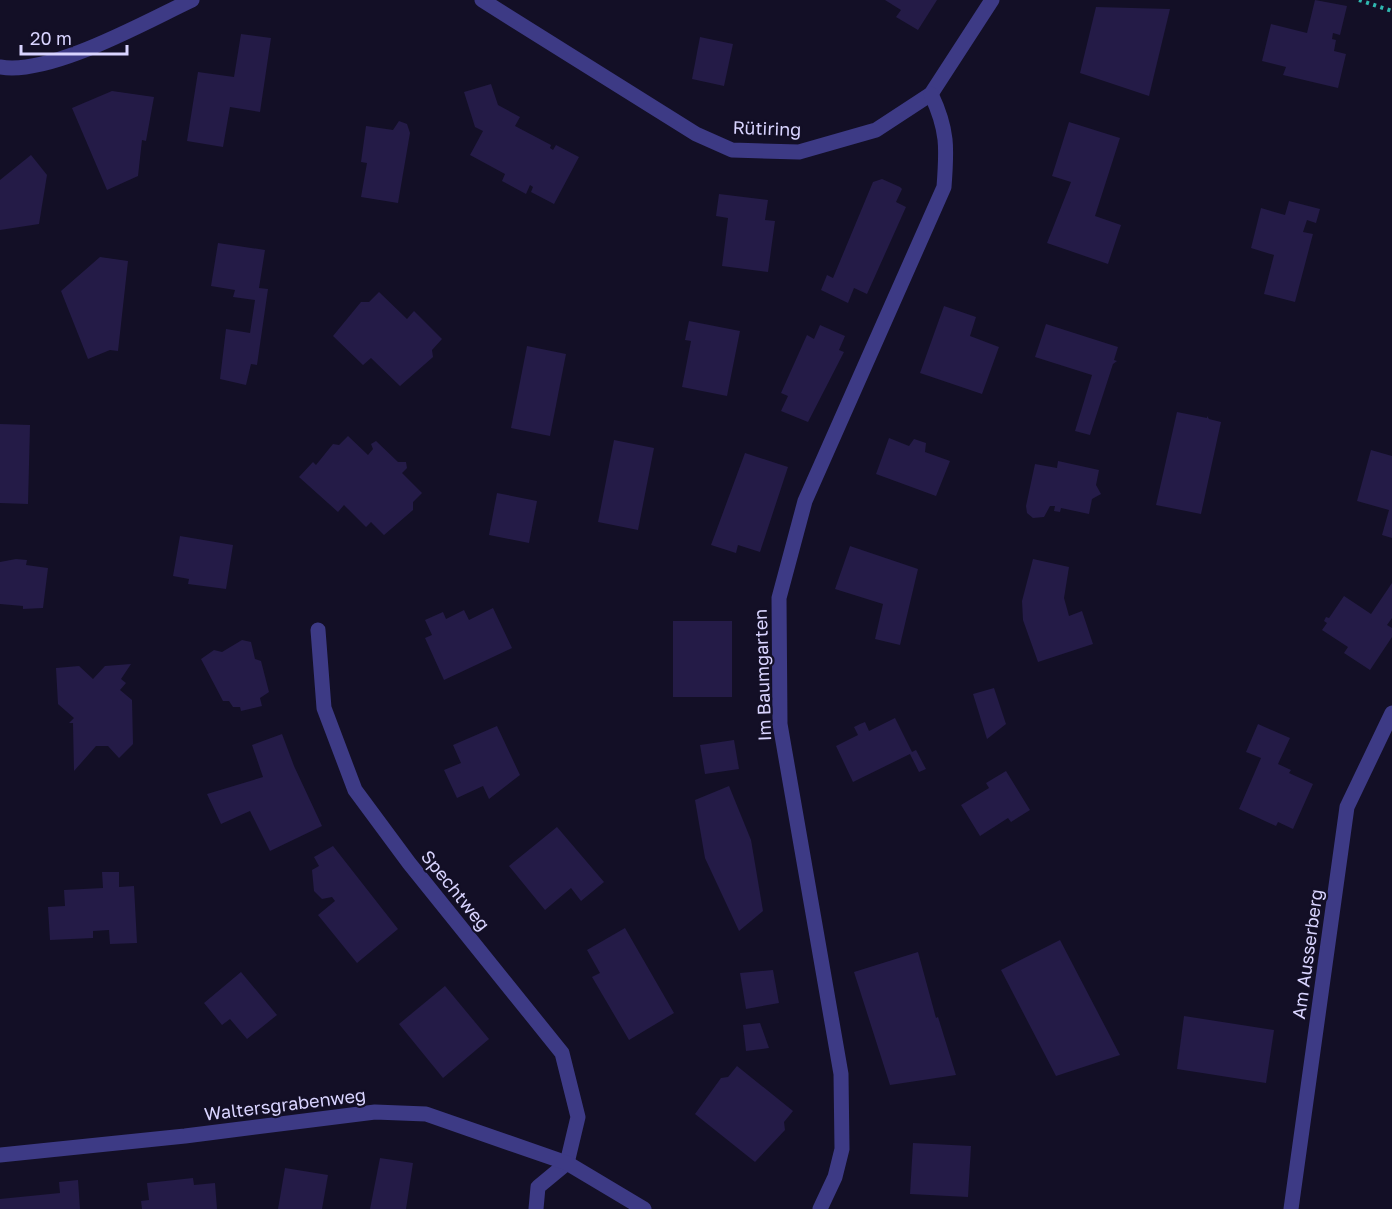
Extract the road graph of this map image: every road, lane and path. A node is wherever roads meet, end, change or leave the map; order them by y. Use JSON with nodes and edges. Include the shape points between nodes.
{"nodes":[{"id":1,"x":192,"y":0,"type":"edge"},
{"id":2,"x":482,"y":0,"type":"edge"},
{"id":3,"x":992,"y":0,"type":"edge"},
{"id":4,"x":1359,"y":0,"type":"edge"},
{"id":5,"x":1392,"y":11,"type":"edge"},
{"id":6,"x":0,"y":67,"type":"edge"},
{"id":7,"x":931,"y":94,"type":"junction"},
{"id":8,"x":318,"y":630,"type":"dead end"},
{"id":9,"x":1392,"y":713,"type":"edge"},
{"id":10,"x":0,"y":1155,"type":"edge"},
{"id":11,"x":567,"y":1163,"type":"junction"},
{"id":12,"x":536,"y":1209,"type":"edge"},
{"id":13,"x":644,"y":1209,"type":"edge"},
{"id":14,"x":820,"y":1209,"type":"edge"},
{"id":15,"x":1291,"y":1209,"type":"edge"}],
"edges":[{"from":1,"to":6,"type":"street","via":[[55,63],[14,69]]},
{"from":2,"to":7,"type":"street","name":"Rütiring","via":[[696,134],[732,150],[810,149],[876,130]]},
{"from":3,"to":7,"type":"street","name":"Rütiring"},
{"from":4,"to":5,"type":"path"},
{"from":7,"to":14,"type":"street","name":"Im Baumgarten","via":[[943,120],[947,151],[944,187],[806,501],[779,598],[780,724],[841,1074],[842,1149],[835,1177]]},
{"from":8,"to":11,"type":"street","name":"Spechtweg","via":[[324,708],[355,790],[562,1053],[578,1117]]},
{"from":9,"to":15,"type":"street","name":"Am Ausserberg","via":[[1347,807]]},
{"from":10,"to":11,"type":"street","name":"Waltersgrabenweg","via":[[375,1112],[426,1114]]},
{"from":11,"to":12,"type":"street","via":[[538,1187]]},
{"from":11,"to":13,"type":"street","name":"Waltersgrabenweg"}]}
